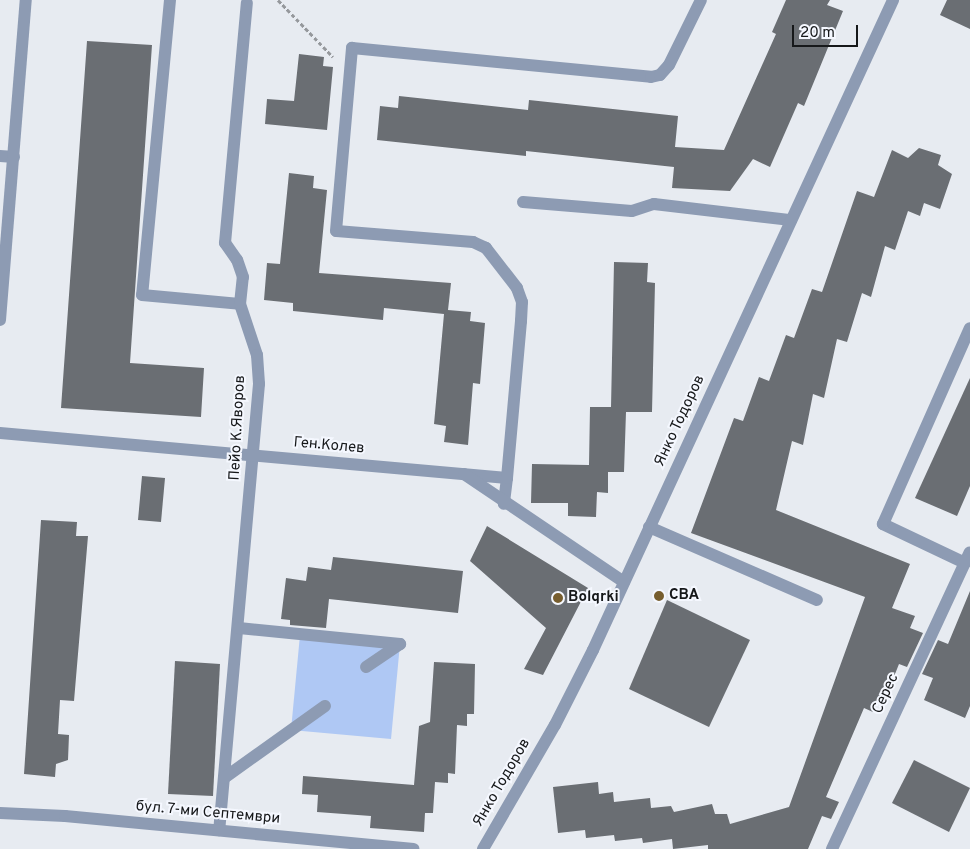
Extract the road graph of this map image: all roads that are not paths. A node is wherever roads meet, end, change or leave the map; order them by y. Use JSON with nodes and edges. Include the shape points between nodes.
{"nodes":[{"id":1,"x":26,"y":0,"type":"edge"},
{"id":2,"x":170,"y":0,"type":"edge"},
{"id":3,"x":701,"y":0,"type":"edge"},
{"id":4,"x":894,"y":0,"type":"edge"},
{"id":5,"x":247,"y":3,"type":"dead end"},
{"id":6,"x":0,"y":156,"type":"edge"},
{"id":7,"x":14,"y":158,"type":"junction"},
{"id":8,"x":523,"y":202,"type":"dead end"},
{"id":9,"x":792,"y":220,"type":"junction"},
{"id":10,"x":240,"y":304,"type":"junction"},
{"id":11,"x":0,"y":320,"type":"edge"},
{"id":12,"x":970,"y":328,"type":"edge"},
{"id":13,"x":0,"y":433,"type":"edge"},
{"id":14,"x":254,"y":456,"type":"junction"},
{"id":15,"x":464,"y":474,"type":"junction"},
{"id":16,"x":506,"y":478,"type":"junction"},
{"id":17,"x":504,"y":504,"type":"junction"},
{"id":18,"x":649,"y":527,"type":"junction"},
{"id":19,"x":967,"y":558,"type":"edge"},
{"id":20,"x":624,"y":582,"type":"junction"},
{"id":21,"x":816,"y":600,"type":"dead end"},
{"id":22,"x":239,"y":628,"type":"junction"},
{"id":23,"x":366,"y":668,"type":"dead end"},
{"id":24,"x":325,"y":706,"type":"dead end"},
{"id":25,"x":224,"y":778,"type":"junction"},
{"id":26,"x":0,"y":813,"type":"edge"},
{"id":27,"x":219,"y":830,"type":"junction"},
{"id":28,"x":413,"y":849,"type":"edge"},
{"id":29,"x":483,"y":849,"type":"edge"},
{"id":30,"x":832,"y":849,"type":"edge"}],
"edges":[{"from":1,"to":7,"type":"street"},
{"from":2,"to":10,"type":"street","via":[[142,295]]},
{"from":3,"to":16,"type":"street","via":[[669,65],[660,75],[650,78],[352,48],[336,231],[474,242],[486,248],[517,288],[522,302],[521,321]]},
{"from":4,"to":9,"type":"street","name":"Янко Тодоров"},
{"from":5,"to":10,"type":"street","via":[[225,243],[238,260],[243,277]]},
{"from":6,"to":7,"type":"street"},
{"from":7,"to":11,"type":"street"},
{"from":8,"to":9,"type":"street","via":[[632,211],[654,204]]},
{"from":9,"to":18,"type":"street","name":"Янко Тодоров"},
{"from":10,"to":14,"type":"street","name":"Пейо К.Яворов","via":[[257,355],[260,384]]},
{"from":12,"to":19,"type":"street","via":[[883,524]]},
{"from":13,"to":14,"type":"street","name":"Ген.Колев"},
{"from":14,"to":15,"type":"street","name":"Ген.Колев"},
{"from":14,"to":22,"type":"street","name":"Пейо К.Яворов"},
{"from":15,"to":16,"type":"street","name":"Ген.Колев"},
{"from":15,"to":17,"type":"street"},
{"from":16,"to":17,"type":"street"},
{"from":17,"to":20,"type":"street"},
{"from":18,"to":20,"type":"street","name":"Янко Тодоров"},
{"from":18,"to":21,"type":"street"},
{"from":19,"to":30,"type":"street","name":"Серес"},
{"from":20,"to":29,"type":"street","name":"Янко Тодоров","via":[[555,725]]},
{"from":22,"to":23,"type":"street","via":[[400,644]]},
{"from":22,"to":25,"type":"street","name":"Пейо К.Яворов"},
{"from":24,"to":25,"type":"street"},
{"from":25,"to":27,"type":"street","name":"Пейо К.Яворов"},
{"from":26,"to":27,"type":"street","name":"бул. 7-ми Септември"},
{"from":27,"to":28,"type":"street","name":"бул. 7-ми Септември"}]}
